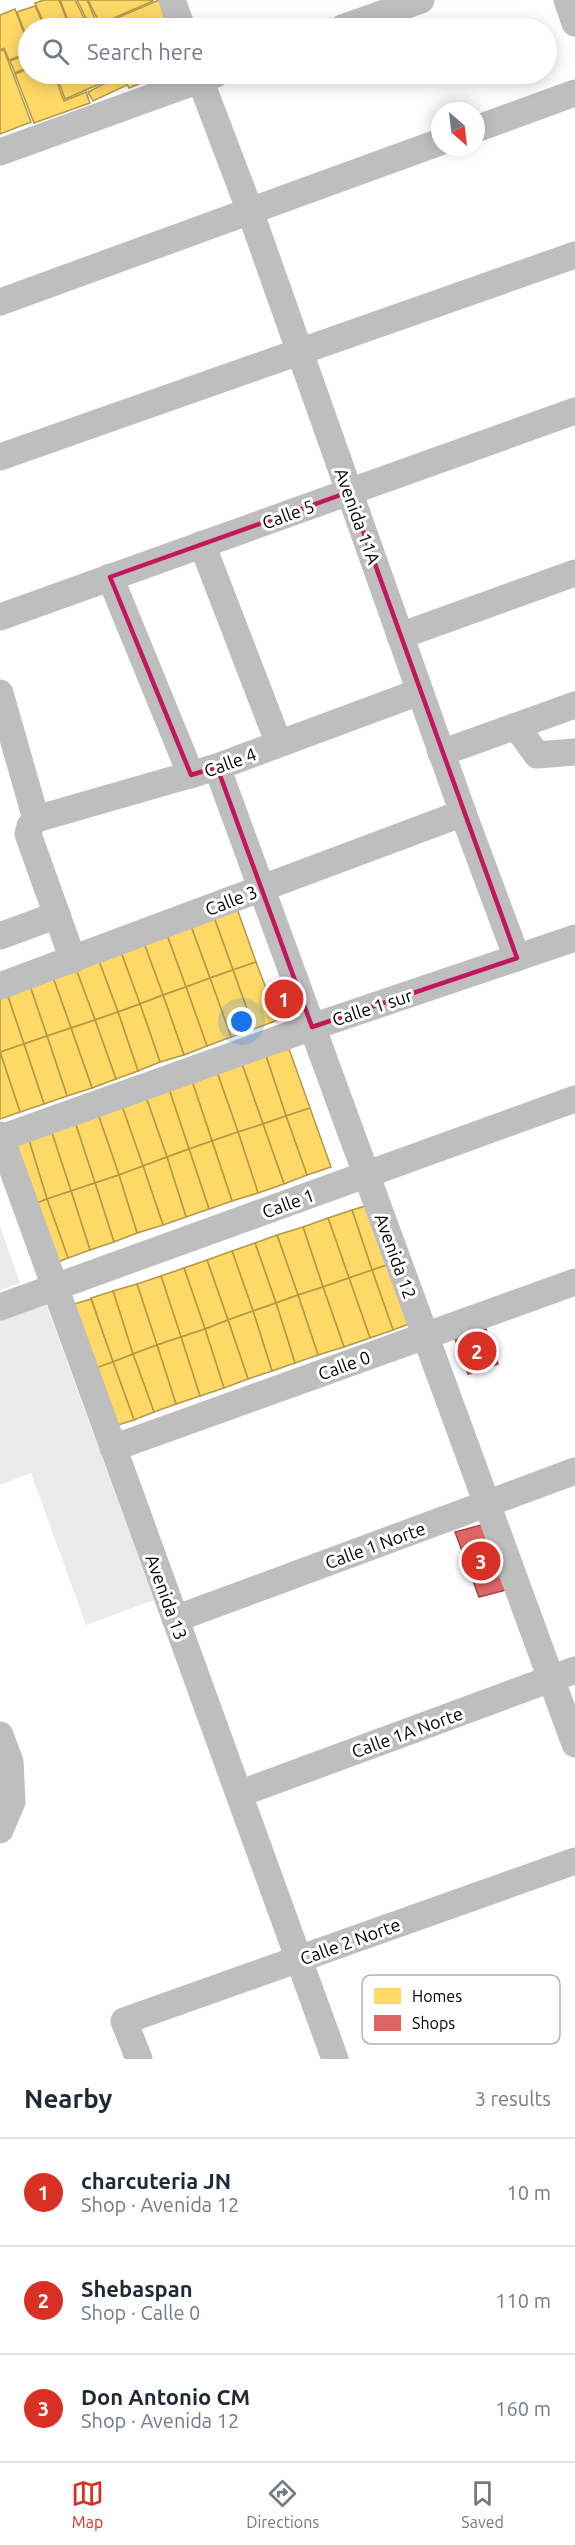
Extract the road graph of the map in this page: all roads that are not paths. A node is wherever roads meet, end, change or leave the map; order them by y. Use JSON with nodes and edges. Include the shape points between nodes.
{"nodes":[{"id":1,"x":172,"y":0,"type":"edge"},
{"id":2,"x":421,"y":0,"type":"edge"},
{"id":3,"x":567,"y":0,"type":"edge"},
{"id":4,"x":178,"y":18,"type":"edge"},
{"id":5,"x":370,"y":18,"type":"edge"},
{"id":6,"x":575,"y":23,"type":"edge"},
{"id":7,"x":183,"y":84,"type":"edge"},
{"id":8,"x":208,"y":84,"type":"edge"},
{"id":9,"x":575,"y":93,"type":"edge"},
{"id":10,"x":485,"y":126,"type":"edge"},
{"id":11,"x":431,"y":145,"type":"edge"},
{"id":12,"x":0,"y":152,"type":"edge"},
{"id":13,"x":250,"y":211,"type":"junction"},
{"id":14,"x":575,"y":255,"type":"edge"},
{"id":15,"x":0,"y":302,"type":"edge"},
{"id":16,"x":300,"y":352,"type":"junction"},
{"id":17,"x":575,"y":411,"type":"edge"},
{"id":18,"x":0,"y":457,"type":"edge"},
{"id":19,"x":349,"y":492,"type":"junction"},
{"id":20,"x":202,"y":544,"type":"junction"},
{"id":21,"x":575,"y":573,"type":"edge"},
{"id":22,"x":110,"y":577,"type":"junction"},
{"id":23,"x":0,"y":617,"type":"edge"},
{"id":24,"x":400,"y":636,"type":"junction"},
{"id":25,"x":419,"y":692,"type":"junction"},
{"id":26,"x":0,"y":693,"type":"edge"},
{"id":27,"x":575,"y":705,"type":"edge"},
{"id":28,"x":516,"y":726,"type":"junction"},
{"id":29,"x":279,"y":744,"type":"junction"},
{"id":30,"x":575,"y":752,"type":"edge"},
{"id":31,"x":441,"y":753,"type":"junction"},
{"id":32,"x":217,"y":767,"type":"junction"},
{"id":33,"x":10,"y":770,"type":"edge"},
{"id":34,"x":191,"y":775,"type":"junction"},
{"id":35,"x":463,"y":813,"type":"junction"},
{"id":36,"x":36,"y":819,"type":"junction"},
{"id":37,"x":261,"y":888,"type":"junction"},
{"id":38,"x":57,"y":915,"type":"junction"},
{"id":39,"x":0,"y":936,"type":"edge"},
{"id":40,"x":575,"y":938,"type":"edge"},
{"id":41,"x":517,"y":958,"type":"junction"},
{"id":42,"x":73,"y":960,"type":"junction"},
{"id":43,"x":0,"y":986,"type":"edge"},
{"id":44,"x":312,"y":1027,"type":"junction"},
{"id":45,"x":575,"y":1099,"type":"edge"},
{"id":46,"x":1,"y":1137,"type":"edge"},
{"id":47,"x":366,"y":1174,"type":"junction"},
{"id":48,"x":575,"y":1282,"type":"edge"},
{"id":49,"x":55,"y":1287,"type":"junction"},
{"id":50,"x":0,"y":1307,"type":"edge"},
{"id":51,"x":425,"y":1336,"type":"junction"},
{"id":52,"x":113,"y":1448,"type":"junction"},
{"id":53,"x":575,"y":1471,"type":"edge"},
{"id":54,"x":487,"y":1504,"type":"junction"},
{"id":55,"x":175,"y":1619,"type":"junction"},
{"id":56,"x":563,"y":1674,"type":"edge"},
{"id":57,"x":0,"y":1735,"type":"edge"},
{"id":58,"x":575,"y":1744,"type":"edge"},
{"id":59,"x":239,"y":1794,"type":"junction"},
{"id":60,"x":0,"y":1830,"type":"edge"},
{"id":61,"x":575,"y":1861,"type":"edge"},
{"id":62,"x":299,"y":1959,"type":"junction"},
{"id":63,"x":139,"y":2059,"type":"edge"},
{"id":64,"x":335,"y":2059,"type":"edge"}],
"edges":[{"from":1,"to":4,"type":"street"},
{"from":2,"to":5,"type":"street"},
{"from":3,"to":6,"type":"street"},
{"from":7,"to":12,"type":"street"},
{"from":8,"to":13,"type":"street","name":"Avenida 11A"},
{"from":9,"to":10,"type":"street"},
{"from":11,"to":13,"type":"street"},
{"from":13,"to":15,"type":"street"},
{"from":13,"to":16,"type":"street","name":"Avenida 11A"},
{"from":14,"to":16,"type":"street"},
{"from":16,"to":18,"type":"street"},
{"from":16,"to":19,"type":"street","name":"Avenida 11A"},
{"from":17,"to":19,"type":"street","name":"Calle 5"},
{"from":19,"to":20,"type":"street","name":"Calle 5"},
{"from":19,"to":24,"type":"street","name":"Avenida 11A"},
{"from":20,"to":22,"type":"street","name":"Calle 5"},
{"from":20,"to":29,"type":"street"},
{"from":21,"to":24,"type":"street"},
{"from":22,"to":23,"type":"street","name":"Calle 5"},
{"from":22,"to":34,"type":"street"},
{"from":24,"to":25,"type":"street","name":"Avenida 11A"},
{"from":25,"to":29,"type":"street","name":"Calle 4"},
{"from":25,"to":31,"type":"street","name":"Avenida 11A"},
{"from":26,"to":33,"type":"street"},
{"from":27,"to":28,"type":"street"},
{"from":28,"to":30,"type":"street","via":[[537,755]]},
{"from":28,"to":31,"type":"street"},
{"from":29,"to":32,"type":"street","name":"Calle 4"},
{"from":31,"to":35,"type":"street","name":"Avenida 11A"},
{"from":32,"to":34,"type":"street","name":"Calle 4"},
{"from":32,"to":37,"type":"street","name":"Avenida 12"},
{"from":33,"to":36,"type":"street"},
{"from":34,"to":36,"type":"street","name":"Calle 4"},
{"from":35,"to":37,"type":"street","name":"Calle 3"},
{"from":35,"to":41,"type":"street","name":"Avenida 11A"},
{"from":36,"to":38,"type":"street","via":[[28,834]]},
{"from":37,"to":42,"type":"street","name":"Calle 3"},
{"from":37,"to":44,"type":"street","name":"Avenida 12"},
{"from":38,"to":39,"type":"street"},
{"from":38,"to":42,"type":"street"},
{"from":40,"to":41,"type":"street","name":"Calle 1 sur"},
{"from":41,"to":44,"type":"street","name":"Calle 1 sur"},
{"from":42,"to":43,"type":"street","name":"Calle 3"},
{"from":44,"to":46,"type":"street","name":"Calle 1 sur"},
{"from":44,"to":47,"type":"street","name":"Avenida 12"},
{"from":45,"to":47,"type":"street","name":"Calle 1"},
{"from":46,"to":49,"type":"street","name":"Avenida 13"},
{"from":47,"to":49,"type":"street","name":"Calle 1"},
{"from":47,"to":51,"type":"street","name":"Avenida 12"},
{"from":48,"to":51,"type":"street","name":"Calle 0"},
{"from":49,"to":50,"type":"street","name":"Calle 1"},
{"from":49,"to":52,"type":"street","name":"Avenida 13"},
{"from":51,"to":52,"type":"street","name":"Calle 0"},
{"from":51,"to":54,"type":"street","name":"Avenida 12"},
{"from":52,"to":55,"type":"street","name":"Avenida 13"},
{"from":53,"to":54,"type":"street","name":"Calle 1 Norte"},
{"from":54,"to":55,"type":"street","name":"Calle 1 Norte"},
{"from":54,"to":56,"type":"street","name":"Avenida 12"},
{"from":55,"to":59,"type":"street","name":"Avenida 13"},
{"from":56,"to":58,"type":"street","name":"Avenida 12"},
{"from":56,"to":59,"type":"street","name":"Calle 1A Norte"},
{"from":57,"to":60,"type":"street","via":[[10,1762],[12,1802]]},
{"from":59,"to":62,"type":"street","name":"Avenida 13"},
{"from":61,"to":62,"type":"street","name":"Calle 2 Norte"},
{"from":62,"to":63,"type":"street","name":"Calle 2 Norte","via":[[124,2021]]},
{"from":62,"to":64,"type":"street","name":"Avenida 13"}]}
